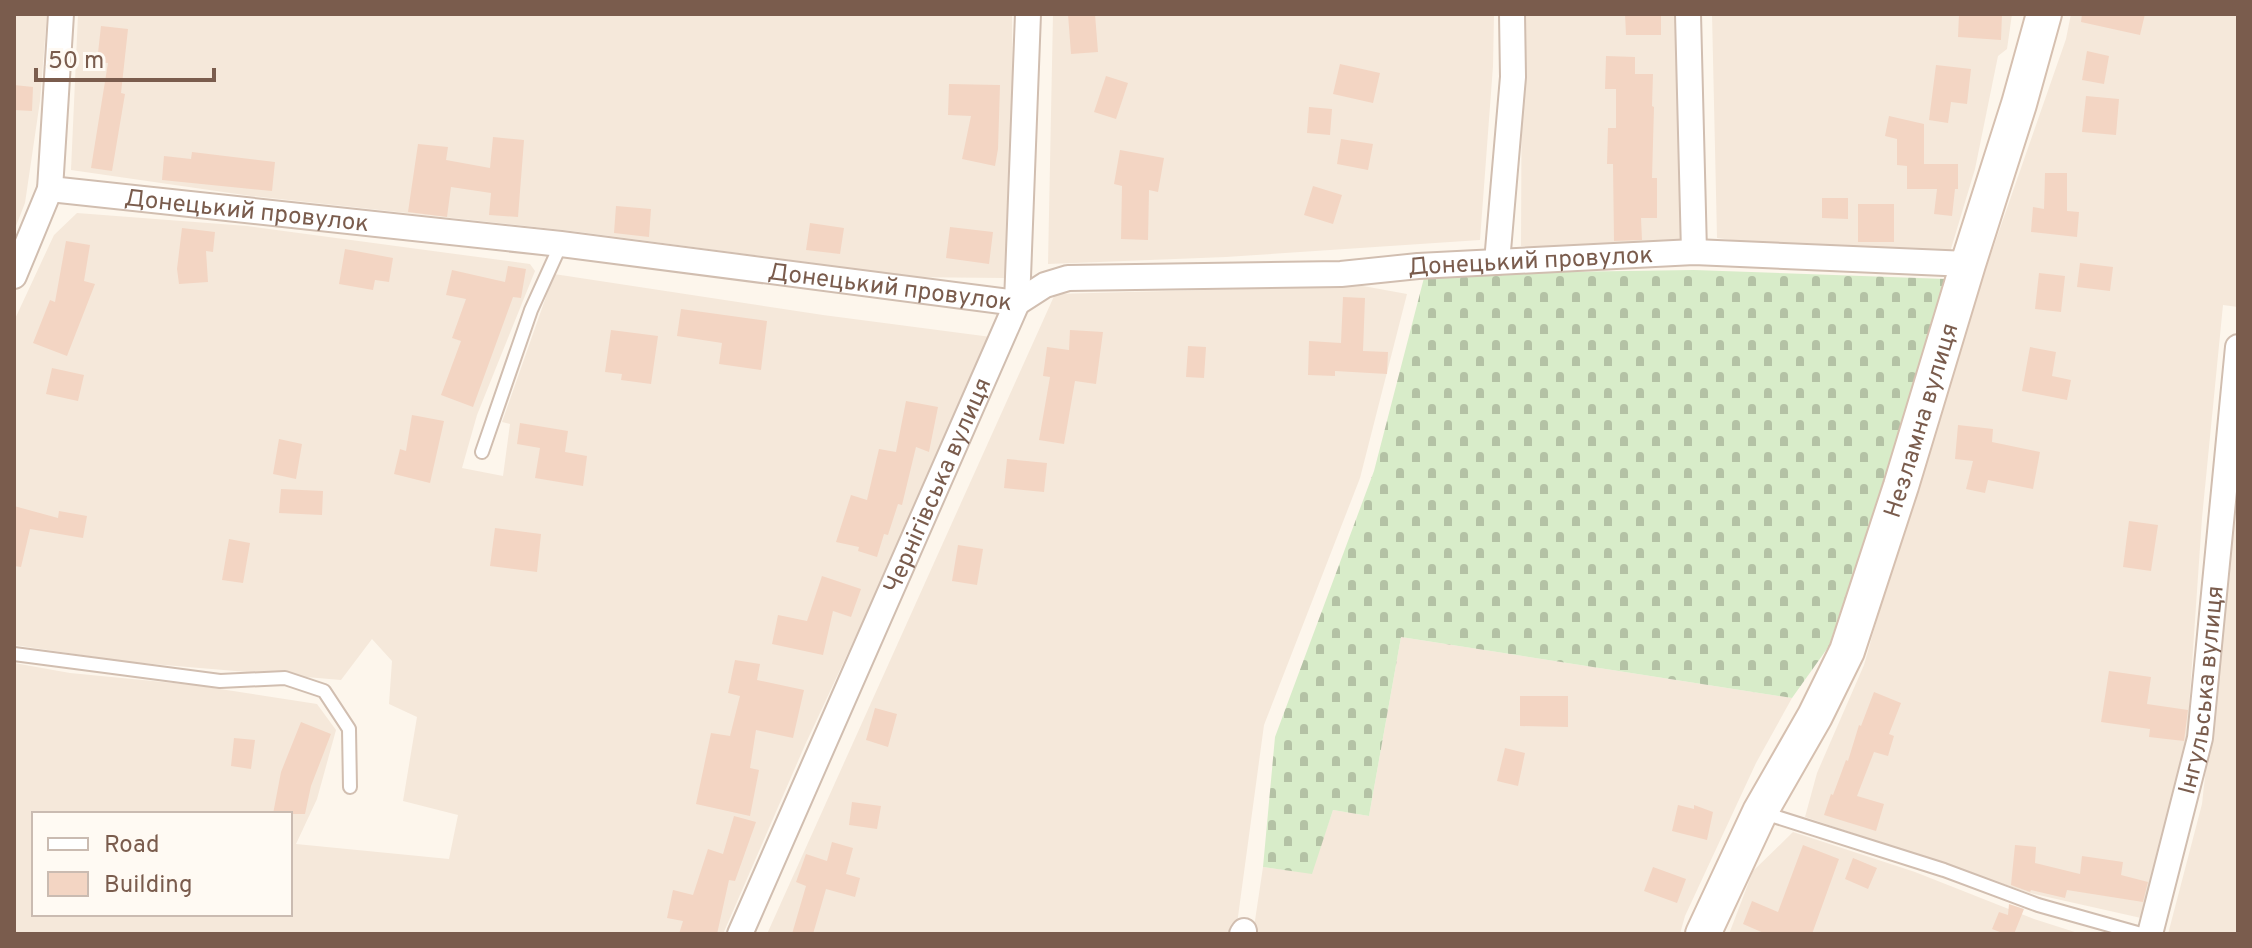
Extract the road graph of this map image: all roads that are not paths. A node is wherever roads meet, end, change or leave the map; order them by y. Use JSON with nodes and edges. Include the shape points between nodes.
{"nodes":[{"id":1,"x":61,"y":14,"type":"edge"},
{"id":2,"x":1028,"y":14,"type":"edge"},
{"id":3,"x":1512,"y":14,"type":"edge"},
{"id":4,"x":1688,"y":14,"type":"edge"},
{"id":5,"x":2044,"y":14,"type":"edge"},
{"id":6,"x":50,"y":189,"type":"junction"},
{"id":7,"x":561,"y":244,"type":"junction"},
{"id":8,"x":1694,"y":252,"type":"junction"},
{"id":9,"x":1497,"y":262,"type":"junction"},
{"id":10,"x":1968,"y":264,"type":"junction"},
{"id":11,"x":14,"y":276,"type":"edge"},
{"id":12,"x":1017,"y":303,"type":"junction"},
{"id":13,"x":2238,"y":347,"type":"edge"},
{"id":14,"x":482,"y":452,"type":"dead end"},
{"id":15,"x":14,"y":654,"type":"edge"},
{"id":16,"x":350,"y":787,"type":"dead end"},
{"id":17,"x":1760,"y":812,"type":"junction"},
{"id":18,"x":740,"y":934,"type":"edge"},
{"id":19,"x":1703,"y":934,"type":"edge"},
{"id":20,"x":2141,"y":934,"type":"edge"},
{"id":21,"x":2150,"y":934,"type":"edge"}],
"edges":[{"from":1,"to":6,"type":"street"},
{"from":2,"to":12,"type":"street","name":"Чернігівська вулиця"},
{"from":3,"to":9,"type":"street","via":[[1513,77]]},
{"from":4,"to":8,"type":"street"},
{"from":5,"to":10,"type":"street","name":"Незламна вулиця"},
{"from":6,"to":7,"type":"street","name":"Донецький провулок"},
{"from":6,"to":11,"type":"street"},
{"from":7,"to":12,"type":"street","name":"Донецький провулок"},
{"from":7,"to":14,"type":"lane","via":[[531,310]]},
{"from":8,"to":9,"type":"street","name":"Донецький провулок"},
{"from":8,"to":10,"type":"street","name":"Донецький провулок"},
{"from":9,"to":12,"type":"street","name":"Донецький провулок","via":[[1341,274],[1068,278]]},
{"from":10,"to":17,"type":"street","name":"Незламна вулиця","via":[[1847,651]]},
{"from":12,"to":18,"type":"street","name":"Чернігівська вулиця"},
{"from":13,"to":21,"type":"street","name":"Інгульська вулиця","via":[[2200,738]]},
{"from":15,"to":16,"type":"lane","via":[[220,681],[285,678],[324,691],[349,729]]},
{"from":17,"to":19,"type":"street","name":"Незламна вулиця"},
{"from":17,"to":20,"type":"lane"}]}
